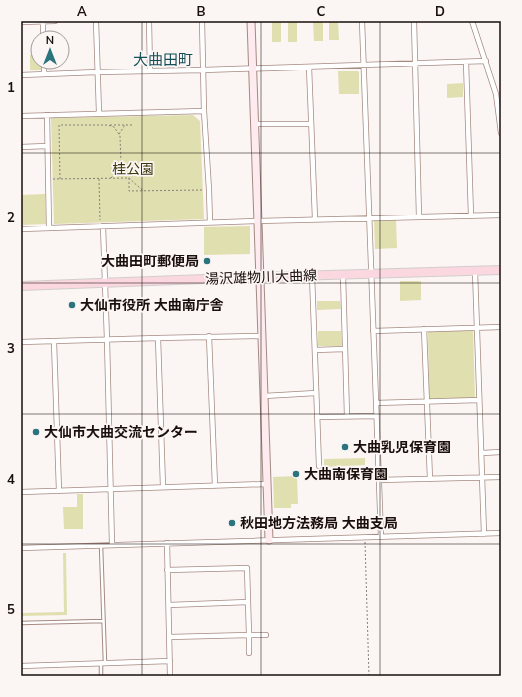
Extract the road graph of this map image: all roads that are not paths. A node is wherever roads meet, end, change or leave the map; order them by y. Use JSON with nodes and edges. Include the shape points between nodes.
{"nodes":[{"id":1,"x":43,"y":21,"type":"edge"},
{"id":2,"x":55,"y":21,"type":"edge"},
{"id":3,"x":96,"y":21,"type":"edge"},
{"id":4,"x":149,"y":21,"type":"edge"},
{"id":5,"x":202,"y":21,"type":"edge"},
{"id":6,"x":251,"y":21,"type":"edge"},
{"id":7,"x":362,"y":21,"type":"edge"},
{"id":8,"x":414,"y":21,"type":"edge"},
{"id":9,"x":472,"y":21,"type":"edge"},
{"id":10,"x":21,"y":22,"type":"edge"},
{"id":11,"x":486,"y":61,"type":"junction"},
{"id":12,"x":466,"y":62,"type":"junction"},
{"id":13,"x":416,"y":63,"type":"junction"},
{"id":14,"x":364,"y":65,"type":"junction"},
{"id":15,"x":309,"y":67,"type":"junction"},
{"id":16,"x":252,"y":68,"type":"junction"},
{"id":17,"x":44,"y":70,"type":"edge"},
{"id":18,"x":203,"y":70,"type":"junction"},
{"id":19,"x":150,"y":71,"type":"junction"},
{"id":20,"x":97,"y":72,"type":"junction"},
{"id":21,"x":44,"y":74,"type":"junction"},
{"id":22,"x":21,"y":75,"type":"edge"},
{"id":23,"x":204,"y":111,"type":"junction"},
{"id":24,"x":99,"y":113,"type":"junction"},
{"id":25,"x":47,"y":115,"type":"junction"},
{"id":26,"x":21,"y":116,"type":"edge"},
{"id":27,"x":254,"y":124,"type":"junction"},
{"id":28,"x":311,"y":124,"type":"junction"},
{"id":29,"x":501,"y":133,"type":"edge"},
{"id":30,"x":47,"y":146,"type":"junction"},
{"id":31,"x":21,"y":147,"type":"edge"},
{"id":32,"x":501,"y":215,"type":"edge"},
{"id":33,"x":471,"y":216,"type":"junction"},
{"id":34,"x":419,"y":217,"type":"junction"},
{"id":35,"x":369,"y":218,"type":"junction"},
{"id":36,"x":315,"y":220,"type":"junction"},
{"id":37,"x":258,"y":221,"type":"junction"},
{"id":38,"x":210,"y":222,"type":"junction"},
{"id":39,"x":102,"y":226,"type":"junction"},
{"id":40,"x":49,"y":228,"type":"junction"},
{"id":41,"x":21,"y":229,"type":"edge"},
{"id":42,"x":501,"y":270,"type":"edge"},
{"id":43,"x":475,"y":271,"type":"junction"},
{"id":44,"x":343,"y":274,"type":"junction"},
{"id":45,"x":371,"y":274,"type":"junction"},
{"id":46,"x":312,"y":275,"type":"junction"},
{"id":47,"x":260,"y":277,"type":"junction"},
{"id":48,"x":106,"y":283,"type":"junction"},
{"id":49,"x":21,"y":286,"type":"edge"},
{"id":50,"x":501,"y":327,"type":"edge"},
{"id":51,"x":477,"y":328,"type":"junction"},
{"id":52,"x":424,"y":329,"type":"junction"},
{"id":53,"x":373,"y":331,"type":"junction"},
{"id":54,"x":208,"y":336,"type":"junction"},
{"id":55,"x":262,"y":336,"type":"junction"},
{"id":56,"x":158,"y":338,"type":"junction"},
{"id":57,"x":107,"y":340,"type":"junction"},
{"id":58,"x":21,"y":342,"type":"edge"},
{"id":59,"x":54,"y":342,"type":"junction"},
{"id":60,"x":345,"y":349,"type":"junction"},
{"id":61,"x":315,"y":350,"type":"junction"},
{"id":62,"x":316,"y":393,"type":"junction"},
{"id":63,"x":264,"y":396,"type":"junction"},
{"id":64,"x":479,"y":400,"type":"junction"},
{"id":65,"x":428,"y":401,"type":"junction"},
{"id":66,"x":376,"y":403,"type":"junction"},
{"id":67,"x":347,"y":416,"type":"junction"},
{"id":68,"x":376,"y":416,"type":"junction"},
{"id":69,"x":317,"y":417,"type":"junction"},
{"id":70,"x":501,"y":452,"type":"edge"},
{"id":71,"x":482,"y":453,"type":"junction"},
{"id":72,"x":319,"y":466,"type":"dead end"},
{"id":73,"x":501,"y":477,"type":"edge"},
{"id":74,"x":482,"y":478,"type":"junction"},
{"id":75,"x":430,"y":479,"type":"junction"},
{"id":76,"x":379,"y":480,"type":"junction"},
{"id":77,"x":267,"y":484,"type":"junction"},
{"id":78,"x":216,"y":486,"type":"junction"},
{"id":79,"x":163,"y":488,"type":"junction"},
{"id":80,"x":111,"y":489,"type":"junction"},
{"id":81,"x":59,"y":491,"type":"junction"},
{"id":82,"x":21,"y":492,"type":"edge"},
{"id":83,"x":501,"y":533,"type":"edge"},
{"id":84,"x":484,"y":534,"type":"junction"},
{"id":85,"x":381,"y":537,"type":"junction"},
{"id":86,"x":269,"y":540,"type":"junction"},
{"id":87,"x":167,"y":543,"type":"junction"},
{"id":88,"x":101,"y":545,"type":"junction"},
{"id":89,"x":112,"y":545,"type":"junction"},
{"id":90,"x":21,"y":548,"type":"edge"},
{"id":91,"x":167,"y":570,"type":"junction"},
{"id":92,"x":248,"y":602,"type":"junction"},
{"id":93,"x":169,"y":605,"type":"junction"},
{"id":94,"x":103,"y":622,"type":"junction"},
{"id":95,"x":21,"y":623,"type":"edge"},
{"id":96,"x":266,"y":635,"type":"dead end"},
{"id":97,"x":249,"y":636,"type":"junction"},
{"id":98,"x":169,"y":637,"type":"junction"},
{"id":99,"x":249,"y":653,"type":"dead end"},
{"id":100,"x":170,"y":661,"type":"junction"},
{"id":101,"x":103,"y":663,"type":"junction"},
{"id":102,"x":21,"y":666,"type":"edge"},
{"id":103,"x":101,"y":676,"type":"edge"},
{"id":104,"x":170,"y":676,"type":"edge"}],
"edges":[{"from":1,"to":2,"type":"street"},
{"from":1,"to":10,"type":"street"},
{"from":3,"to":20,"type":"street"},
{"from":4,"to":19,"type":"street"},
{"from":5,"to":18,"type":"street"},
{"from":6,"to":16,"type":"street"},
{"from":7,"to":14,"type":"street"},
{"from":8,"to":13,"type":"street"},
{"from":9,"to":11,"type":"street"},
{"from":11,"to":12,"type":"street"},
{"from":11,"to":29,"type":"street","via":[[496,94]]},
{"from":12,"to":13,"type":"street"},
{"from":12,"to":33,"type":"street"},
{"from":13,"to":14,"type":"street"},
{"from":13,"to":34,"type":"street"},
{"from":14,"to":15,"type":"street"},
{"from":14,"to":35,"type":"street"},
{"from":15,"to":16,"type":"street"},
{"from":15,"to":28,"type":"street"},
{"from":16,"to":18,"type":"street"},
{"from":16,"to":27,"type":"street"},
{"from":17,"to":21,"type":"street"},
{"from":18,"to":19,"type":"street"},
{"from":18,"to":23,"type":"street"},
{"from":19,"to":20,"type":"street"},
{"from":20,"to":21,"type":"street"},
{"from":20,"to":24,"type":"street"},
{"from":21,"to":22,"type":"street"},
{"from":23,"to":24,"type":"street"},
{"from":23,"to":38,"type":"street"},
{"from":24,"to":25,"type":"street"},
{"from":25,"to":26,"type":"street"},
{"from":25,"to":30,"type":"street"},
{"from":27,"to":28,"type":"street"},
{"from":27,"to":37,"type":"street"},
{"from":28,"to":36,"type":"street"},
{"from":30,"to":31,"type":"street"},
{"from":30,"to":40,"type":"street"},
{"from":32,"to":33,"type":"street"},
{"from":33,"to":34,"type":"street"},
{"from":34,"to":35,"type":"street"},
{"from":35,"to":36,"type":"street"},
{"from":35,"to":45,"type":"street"},
{"from":36,"to":37,"type":"street"},
{"from":37,"to":38,"type":"street"},
{"from":37,"to":47,"type":"street"},
{"from":38,"to":39,"type":"street"},
{"from":39,"to":40,"type":"street"},
{"from":39,"to":48,"type":"street"},
{"from":40,"to":41,"type":"street"},
{"from":42,"to":43,"type":"main road","name":"湯沢雄物川大曲線"},
{"from":43,"to":45,"type":"main road","name":"湯沢雄物川大曲線"},
{"from":43,"to":51,"type":"street"},
{"from":44,"to":45,"type":"main road","name":"湯沢雄物川大曲線"},
{"from":44,"to":46,"type":"main road","name":"湯沢雄物川大曲線"},
{"from":44,"to":60,"type":"street"},
{"from":45,"to":53,"type":"street"},
{"from":46,"to":47,"type":"main road","name":"湯沢雄物川大曲線"},
{"from":46,"to":61,"type":"street"},
{"from":47,"to":48,"type":"main road","name":"湯沢雄物川大曲線"},
{"from":47,"to":55,"type":"street"},
{"from":48,"to":49,"type":"main road","name":"湯沢雄物川大曲線"},
{"from":48,"to":57,"type":"street"},
{"from":50,"to":51,"type":"street"},
{"from":51,"to":52,"type":"street"},
{"from":51,"to":64,"type":"street"},
{"from":52,"to":53,"type":"street"},
{"from":52,"to":65,"type":"street"},
{"from":53,"to":66,"type":"street"},
{"from":54,"to":55,"type":"street"},
{"from":54,"to":56,"type":"street"},
{"from":54,"to":78,"type":"street"},
{"from":55,"to":63,"type":"street"},
{"from":56,"to":57,"type":"street"},
{"from":56,"to":79,"type":"street"},
{"from":57,"to":59,"type":"street"},
{"from":57,"to":80,"type":"street"},
{"from":58,"to":59,"type":"street"},
{"from":59,"to":81,"type":"street"},
{"from":60,"to":61,"type":"street"},
{"from":60,"to":67,"type":"street"},
{"from":61,"to":62,"type":"street"},
{"from":62,"to":63,"type":"street"},
{"from":62,"to":69,"type":"street"},
{"from":63,"to":77,"type":"street"},
{"from":64,"to":65,"type":"street"},
{"from":64,"to":71,"type":"street"},
{"from":65,"to":66,"type":"street"},
{"from":65,"to":75,"type":"street"},
{"from":66,"to":68,"type":"street"},
{"from":67,"to":68,"type":"street"},
{"from":67,"to":69,"type":"street"},
{"from":68,"to":76,"type":"street"},
{"from":69,"to":72,"type":"street"},
{"from":70,"to":71,"type":"street"},
{"from":71,"to":74,"type":"street"},
{"from":73,"to":74,"type":"street"},
{"from":74,"to":75,"type":"street"},
{"from":74,"to":84,"type":"street"},
{"from":75,"to":76,"type":"street"},
{"from":76,"to":85,"type":"street"},
{"from":77,"to":78,"type":"street"},
{"from":77,"to":86,"type":"street"},
{"from":78,"to":79,"type":"street"},
{"from":79,"to":80,"type":"street"},
{"from":80,"to":81,"type":"street"},
{"from":80,"to":89,"type":"street"},
{"from":81,"to":82,"type":"street"},
{"from":83,"to":84,"type":"street"},
{"from":84,"to":85,"type":"street"},
{"from":85,"to":86,"type":"street"},
{"from":86,"to":87,"type":"street"},
{"from":87,"to":89,"type":"street"},
{"from":87,"to":91,"type":"street"},
{"from":88,"to":89,"type":"street"},
{"from":88,"to":90,"type":"street"},
{"from":88,"to":94,"type":"lane"},
{"from":91,"to":92,"type":"street","via":[[247,568]]},
{"from":91,"to":93,"type":"street"},
{"from":92,"to":93,"type":"street"},
{"from":92,"to":97,"type":"street"},
{"from":93,"to":98,"type":"street"},
{"from":94,"to":95,"type":"lane"},
{"from":94,"to":101,"type":"lane"},
{"from":96,"to":97,"type":"street"},
{"from":97,"to":98,"type":"street"},
{"from":97,"to":99,"type":"street"},
{"from":98,"to":100,"type":"street"},
{"from":100,"to":101,"type":"street"},
{"from":100,"to":104,"type":"street"},
{"from":101,"to":102,"type":"street"},
{"from":101,"to":103,"type":"lane"}]}
